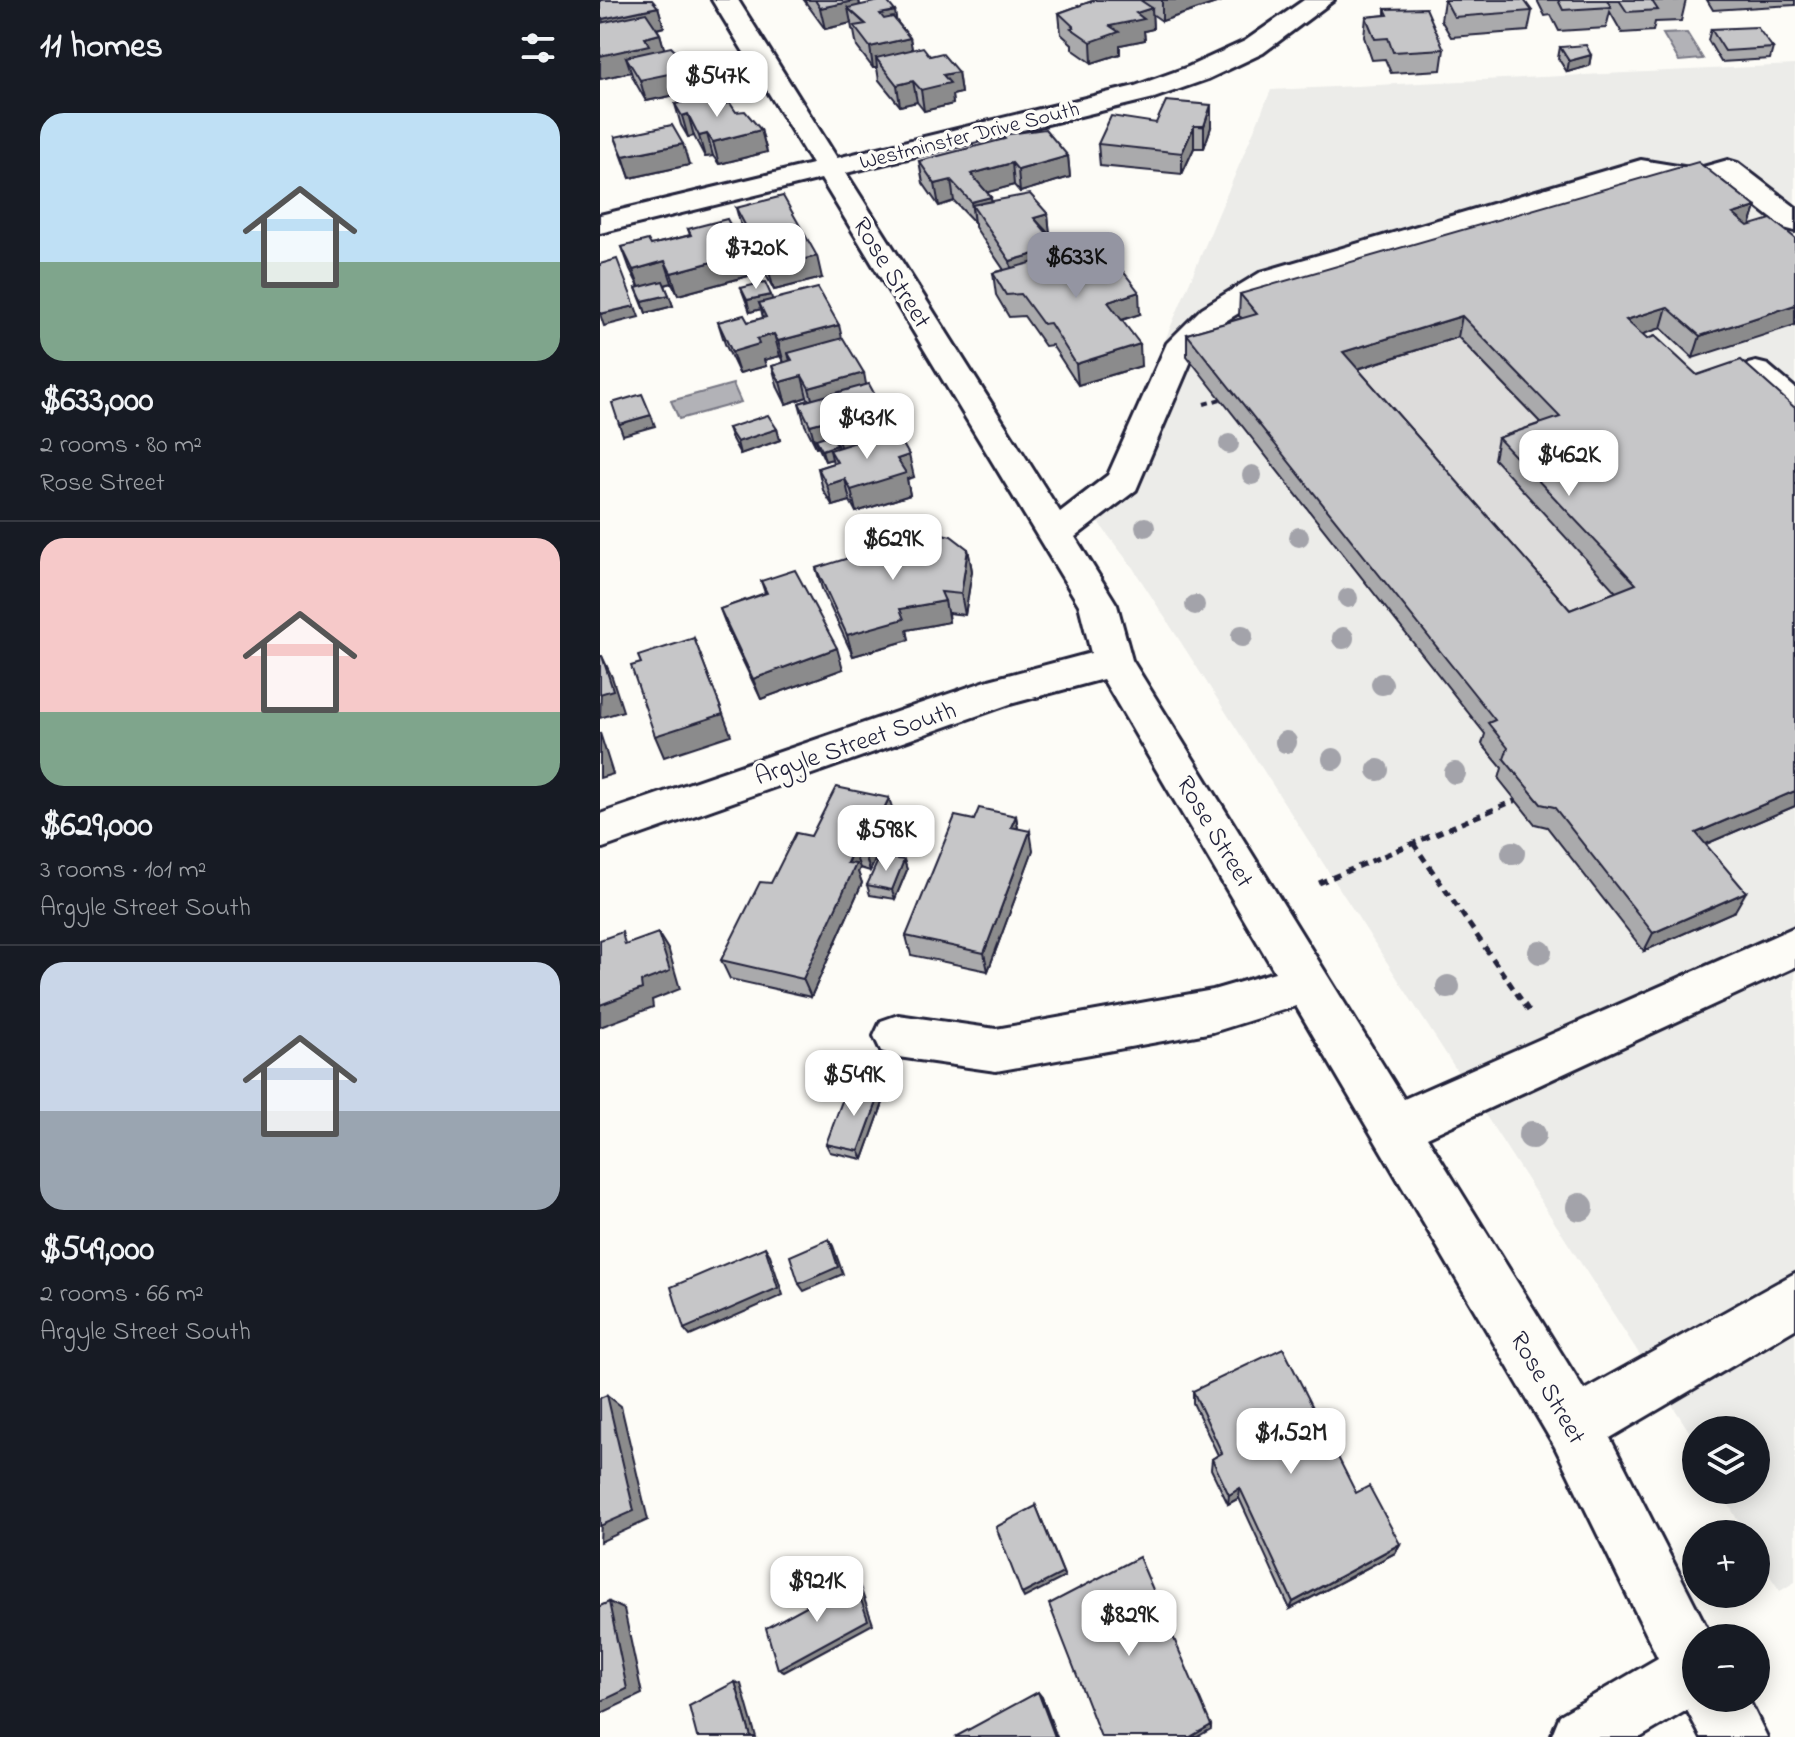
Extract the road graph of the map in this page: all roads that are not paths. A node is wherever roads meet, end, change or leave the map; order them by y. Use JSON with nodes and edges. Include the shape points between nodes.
{"nodes":[{"id":1,"x":725,"y":0,"type":"edge"},
{"id":2,"x":1318,"y":0,"type":"edge"},
{"id":3,"x":829,"y":168,"type":"junction"},
{"id":4,"x":1795,"y":222,"type":"edge"},
{"id":5,"x":600,"y":224,"type":"edge"},
{"id":6,"x":1756,"y":372,"type":"edge"},
{"id":7,"x":1795,"y":406,"type":"edge"},
{"id":8,"x":1056,"y":533,"type":"junction"},
{"id":9,"x":1113,"y":662,"type":"junction"},
{"id":10,"x":600,"y":832,"type":"edge"},
{"id":11,"x":1795,"y":946,"type":"edge"},
{"id":12,"x":1309,"y":982,"type":"junction"},
{"id":13,"x":898,"y":1036,"type":"dead end"},
{"id":14,"x":1396,"y":1127,"type":"junction"},
{"id":15,"x":1795,"y":1299,"type":"edge"},
{"id":16,"x":1575,"y":1427,"type":"junction"},
{"id":17,"x":1682,"y":1642,"type":"edge"},
{"id":18,"x":1682,"y":1678,"type":"edge"},
{"id":19,"x":1721,"y":1712,"type":"edge"},
{"id":20,"x":1582,"y":1737,"type":"edge"},
{"id":21,"x":1736,"y":1737,"type":"edge"}],
"edges":[{"from":1,"to":3,"type":"street","name":"Rose Street"},
{"from":2,"to":3,"type":"street","name":"Westminster Drive South","via":[[1254,47],[1171,82]]},
{"from":3,"to":5,"type":"street","name":"Westminster Drive South"},
{"from":3,"to":8,"type":"street","name":"Rose Street"},
{"from":4,"to":8,"type":"street","via":[[1728,169],[1697,178],[1641,169],[1272,279],[1213,315],[1179,350],[1123,482]]},
{"from":6,"to":7,"type":"street"},
{"from":8,"to":9,"type":"street","name":"Rose Street","via":[[1098,605]]},
{"from":9,"to":10,"type":"street","name":"Argyle Street South","via":[[1003,691]]},
{"from":9,"to":12,"type":"street","name":"Rose Street"},
{"from":11,"to":14,"type":"street"},
{"from":12,"to":13,"type":"street","via":[[1213,1011],[996,1050]]},
{"from":12,"to":14,"type":"street","name":"Rose Street"},
{"from":14,"to":16,"type":"street","name":"Rose Street"},
{"from":15,"to":16,"type":"street"},
{"from":16,"to":17,"type":"street","name":"Rose Street"},
{"from":18,"to":20,"type":"street"},
{"from":19,"to":21,"type":"street"}]}
